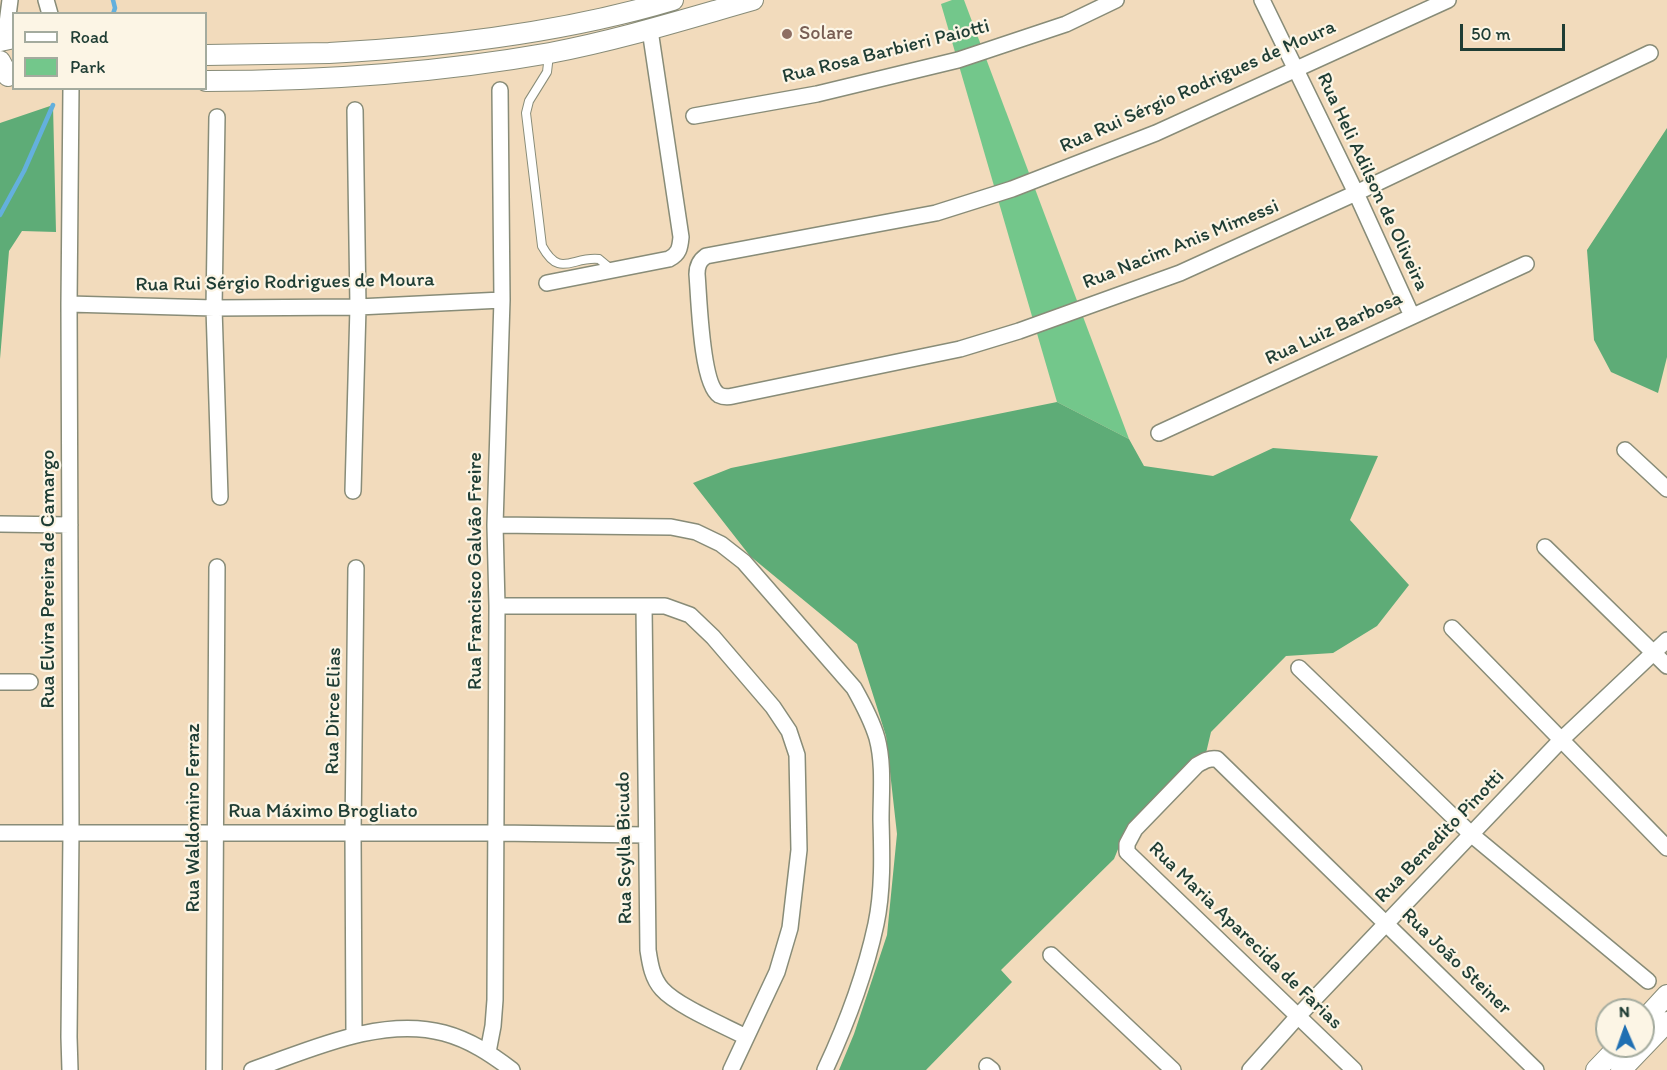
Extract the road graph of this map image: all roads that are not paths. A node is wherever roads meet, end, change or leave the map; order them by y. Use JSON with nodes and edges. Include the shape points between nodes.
{"nodes":[{"id":1,"x":10,"y":0,"type":"edge"},
{"id":2,"x":673,"y":0,"type":"edge"},
{"id":3,"x":753,"y":0,"type":"edge"},
{"id":4,"x":1116,"y":0,"type":"edge"},
{"id":5,"x":1262,"y":0,"type":"edge"},
{"id":6,"x":1448,"y":0,"type":"edge"},
{"id":7,"x":643,"y":9,"type":"junction"},
{"id":8,"x":544,"y":29,"type":"junction"},
{"id":9,"x":650,"y":30,"type":"junction"},
{"id":10,"x":5,"y":42,"type":"edge"},
{"id":11,"x":549,"y":53,"type":"junction"},
{"id":12,"x":1650,"y":53,"type":"dead end"},
{"id":13,"x":207,"y":55,"type":"edge"},
{"id":14,"x":1296,"y":68,"type":"junction"},
{"id":15,"x":207,"y":81,"type":"edge"},
{"id":16,"x":71,"y":90,"type":"edge"},
{"id":17,"x":500,"y":90,"type":"dead end"},
{"id":18,"x":355,"y":110,"type":"dead end"},
{"id":19,"x":694,"y":116,"type":"dead end"},
{"id":20,"x":217,"y":117,"type":"dead end"},
{"id":21,"x":1356,"y":193,"type":"junction"},
{"id":22,"x":1526,"y":264,"type":"dead end"},
{"id":23,"x":611,"y":269,"type":"junction"},
{"id":24,"x":548,"y":283,"type":"dead end"},
{"id":25,"x":502,"y":300,"type":"junction"},
{"id":26,"x":69,"y":304,"type":"junction"},
{"id":27,"x":358,"y":307,"type":"junction"},
{"id":28,"x":214,"y":308,"type":"junction"},
{"id":29,"x":1412,"y":316,"type":"junction"},
{"id":30,"x":710,"y":381,"type":"joint"},
{"id":31,"x":1159,"y":433,"type":"dead end"},
{"id":32,"x":1625,"y":450,"type":"dead end"},
{"id":33,"x":1667,"y":489,"type":"edge"},
{"id":34,"x":353,"y":491,"type":"dead end"},
{"id":35,"x":220,"y":497,"type":"dead end"},
{"id":36,"x":0,"y":525,"type":"edge"},
{"id":37,"x":70,"y":525,"type":"junction"},
{"id":38,"x":495,"y":525,"type":"junction"},
{"id":39,"x":1545,"y":547,"type":"dead end"},
{"id":40,"x":217,"y":567,"type":"dead end"},
{"id":41,"x":356,"y":568,"type":"dead end"},
{"id":42,"x":497,"y":606,"type":"junction"},
{"id":43,"x":644,"y":606,"type":"junction"},
{"id":44,"x":1452,"y":628,"type":"dead end"},
{"id":45,"x":1667,"y":640,"type":"edge"},
{"id":46,"x":1654,"y":654,"type":"junction"},
{"id":47,"x":1667,"y":666,"type":"edge"},
{"id":48,"x":1299,"y":668,"type":"dead end"},
{"id":49,"x":0,"y":682,"type":"edge"},
{"id":50,"x":30,"y":682,"type":"dead end"},
{"id":51,"x":1561,"y":740,"type":"junction"},
{"id":52,"x":1217,"y":759,"type":"joint"},
{"id":53,"x":71,"y":832,"type":"junction"},
{"id":54,"x":0,"y":833,"type":"edge"},
{"id":55,"x":214,"y":833,"type":"junction"},
{"id":56,"x":353,"y":833,"type":"junction"},
{"id":57,"x":496,"y":833,"type":"junction"},
{"id":58,"x":646,"y":835,"type":"junction"},
{"id":59,"x":1472,"y":835,"type":"junction"},
{"id":60,"x":1667,"y":848,"type":"edge"},
{"id":61,"x":1386,"y":924,"type":"junction"},
{"id":62,"x":1051,"y":955,"type":"dead end"},
{"id":63,"x":1648,"y":981,"type":"dead end"},
{"id":64,"x":1667,"y":995,"type":"edge"},
{"id":65,"x":1655,"y":1008,"type":"edge"},
{"id":66,"x":1299,"y":1016,"type":"junction"},
{"id":67,"x":1667,"y":1022,"type":"edge"},
{"id":68,"x":354,"y":1035,"type":"junction"},
{"id":69,"x":746,"y":1037,"type":"junction"},
{"id":70,"x":488,"y":1052,"type":"junction"},
{"id":71,"x":1608,"y":1058,"type":"edge"},
{"id":72,"x":70,"y":1070,"type":"edge"},
{"id":73,"x":214,"y":1070,"type":"edge"},
{"id":74,"x":252,"y":1070,"type":"edge"},
{"id":75,"x":512,"y":1070,"type":"edge"},
{"id":76,"x":731,"y":1070,"type":"edge"},
{"id":77,"x":825,"y":1070,"type":"edge"},
{"id":78,"x":1173,"y":1070,"type":"edge"},
{"id":79,"x":1250,"y":1070,"type":"edge"},
{"id":80,"x":1354,"y":1070,"type":"edge"},
{"id":81,"x":1536,"y":1070,"type":"edge"},
{"id":82,"x":1596,"y":1070,"type":"edge"},
{"id":83,"x":1621,"y":1070,"type":"edge"}],
"edges":[{"from":1,"to":10,"type":"street"},
{"from":2,"to":7,"type":"street"},
{"from":3,"to":9,"type":"street"},
{"from":4,"to":19,"type":"street","name":"Rua Rosa Barbieri Paiotti","via":[[1066,24],[958,60],[817,94]]},
{"from":5,"to":14,"type":"street","name":"Rua Heli Adilson de Oliveira"},
{"from":6,"to":14,"type":"street","name":"Rua Rui Sérgio Rodrigues de Moura"},
{"from":7,"to":8,"type":"street"},
{"from":7,"to":9,"type":"street"},
{"from":8,"to":11,"type":"street"},
{"from":8,"to":13,"type":"street","via":[[377,50]]},
{"from":9,"to":11,"type":"street"},
{"from":9,"to":23,"type":"street","via":[[680,250],[669,259]]},
{"from":11,"to":15,"type":"street","via":[[378,75]]},
{"from":11,"to":23,"type":"lane","via":[[547,72],[526,112],[542,246],[549,259],[557,263],[599,259]]},
{"from":12,"to":21,"type":"street","name":"Rua Nacim Anis Mimessi"},
{"from":14,"to":21,"type":"street","name":"Rua Heli Adilson de Oliveira"},
{"from":14,"to":30,"type":"street","name":"Rua Rui Sérgio Rodrigues de Moura","via":[[1156,133],[1012,189],[936,213],[706,256],[697,267],[702,343]]},
{"from":16,"to":26,"type":"street","name":"Rua Elvira Pereira de Camargo"},
{"from":17,"to":25,"type":"street","name":"Rua Francisco Galvão Freire"},
{"from":18,"to":27,"type":"street"},
{"from":20,"to":28,"type":"street"},
{"from":21,"to":29,"type":"street","name":"Rua Heli Adilson de Oliveira"},
{"from":21,"to":30,"type":"street","name":"Rua Nacim Anis Mimessi","via":[[1180,273],[960,350],[733,396],[719,395]]},
{"from":22,"to":29,"type":"street","name":"Rua Luiz Barbosa"},
{"from":23,"to":24,"type":"street"},
{"from":25,"to":27,"type":"street","name":"Rua Rui Sérgio Rodrigues de Moura"},
{"from":25,"to":38,"type":"street","name":"Rua Francisco Galvão Freire"},
{"from":26,"to":28,"type":"street","name":"Rua Rui Sérgio Rodrigues de Moura"},
{"from":26,"to":37,"type":"street","name":"Rua Elvira Pereira de Camargo"},
{"from":27,"to":28,"type":"street","name":"Rua Rui Sérgio Rodrigues de Moura"},
{"from":27,"to":34,"type":"street"},
{"from":28,"to":35,"type":"street"},
{"from":29,"to":31,"type":"street","name":"Rua Luiz Barbosa"},
{"from":32,"to":33,"type":"street"},
{"from":36,"to":37,"type":"street"},
{"from":37,"to":53,"type":"street","name":"Rua Elvira Pereira de Camargo"},
{"from":38,"to":42,"type":"street","name":"Rua Francisco Galvão Freire"},
{"from":38,"to":77,"type":"street","via":[[671,527],[696,532],[721,544],[744,562],[854,688],[877,740],[882,859],[876,923],[858,990]]},
{"from":39,"to":46,"type":"street"},
{"from":40,"to":55,"type":"street","name":"Rua Waldomiro Ferraz"},
{"from":41,"to":56,"type":"street","name":"Rua Dirce Elias"},
{"from":42,"to":43,"type":"street"},
{"from":42,"to":57,"type":"street","name":"Rua Francisco Galvão Freire"},
{"from":43,"to":58,"type":"street","name":"Rua Scylla Bicudo"},
{"from":43,"to":69,"type":"street","via":[[665,606],[690,615],[713,637],[773,707],[789,731],[797,755],[799,850],[790,928],[777,972]]},
{"from":44,"to":51,"type":"street"},
{"from":45,"to":46,"type":"street","name":"Rua Benedito Pinotti"},
{"from":46,"to":47,"type":"street"},
{"from":46,"to":51,"type":"street","name":"Rua Benedito Pinotti"},
{"from":48,"to":59,"type":"street"},
{"from":49,"to":50,"type":"street"},
{"from":51,"to":59,"type":"street","name":"Rua Benedito Pinotti"},
{"from":51,"to":60,"type":"street"},
{"from":52,"to":61,"type":"street","name":"Rua João Steiner"},
{"from":52,"to":66,"type":"street","name":"Rua Maria Aparecida de Farias","via":[[1197,765],[1174,787],[1135,829],[1127,852]]},
{"from":53,"to":54,"type":"street","name":"Rua Máximo Brogliato"},
{"from":53,"to":55,"type":"street","name":"Rua Máximo Brogliato"},
{"from":53,"to":72,"type":"street","name":"Rua Elvira Pereira de Camargo"},
{"from":55,"to":56,"type":"street","name":"Rua Máximo Brogliato"},
{"from":55,"to":73,"type":"street","name":"Rua Waldomiro Ferraz"},
{"from":56,"to":57,"type":"street","name":"Rua Máximo Brogliato"},
{"from":56,"to":68,"type":"street","name":"Rua Dirce Elias"},
{"from":57,"to":58,"type":"street","name":"Rua Máximo Brogliato"},
{"from":57,"to":70,"type":"street","name":"Rua Francisco Galvão Freire","via":[[495,1000]]},
{"from":58,"to":69,"type":"street","name":"Rua Scylla Bicudo","via":[[648,950],[652,971],[672,998]]},
{"from":59,"to":61,"type":"street","name":"Rua Benedito Pinotti"},
{"from":59,"to":63,"type":"street"},
{"from":61,"to":66,"type":"street","name":"Rua Benedito Pinotti"},
{"from":61,"to":81,"type":"street","name":"Rua João Steiner"},
{"from":62,"to":78,"type":"street"},
{"from":64,"to":65,"type":"street"},
{"from":66,"to":79,"type":"street","name":"Rua Benedito Pinotti"},
{"from":66,"to":80,"type":"street","name":"Rua Maria Aparecida de Farias"},
{"from":67,"to":83,"type":"street"},
{"from":68,"to":70,"type":"street","via":[[428,1029],[460,1038]]},
{"from":68,"to":74,"type":"street"},
{"from":69,"to":76,"type":"street"},
{"from":70,"to":75,"type":"street"},
{"from":71,"to":82,"type":"street"}]}
